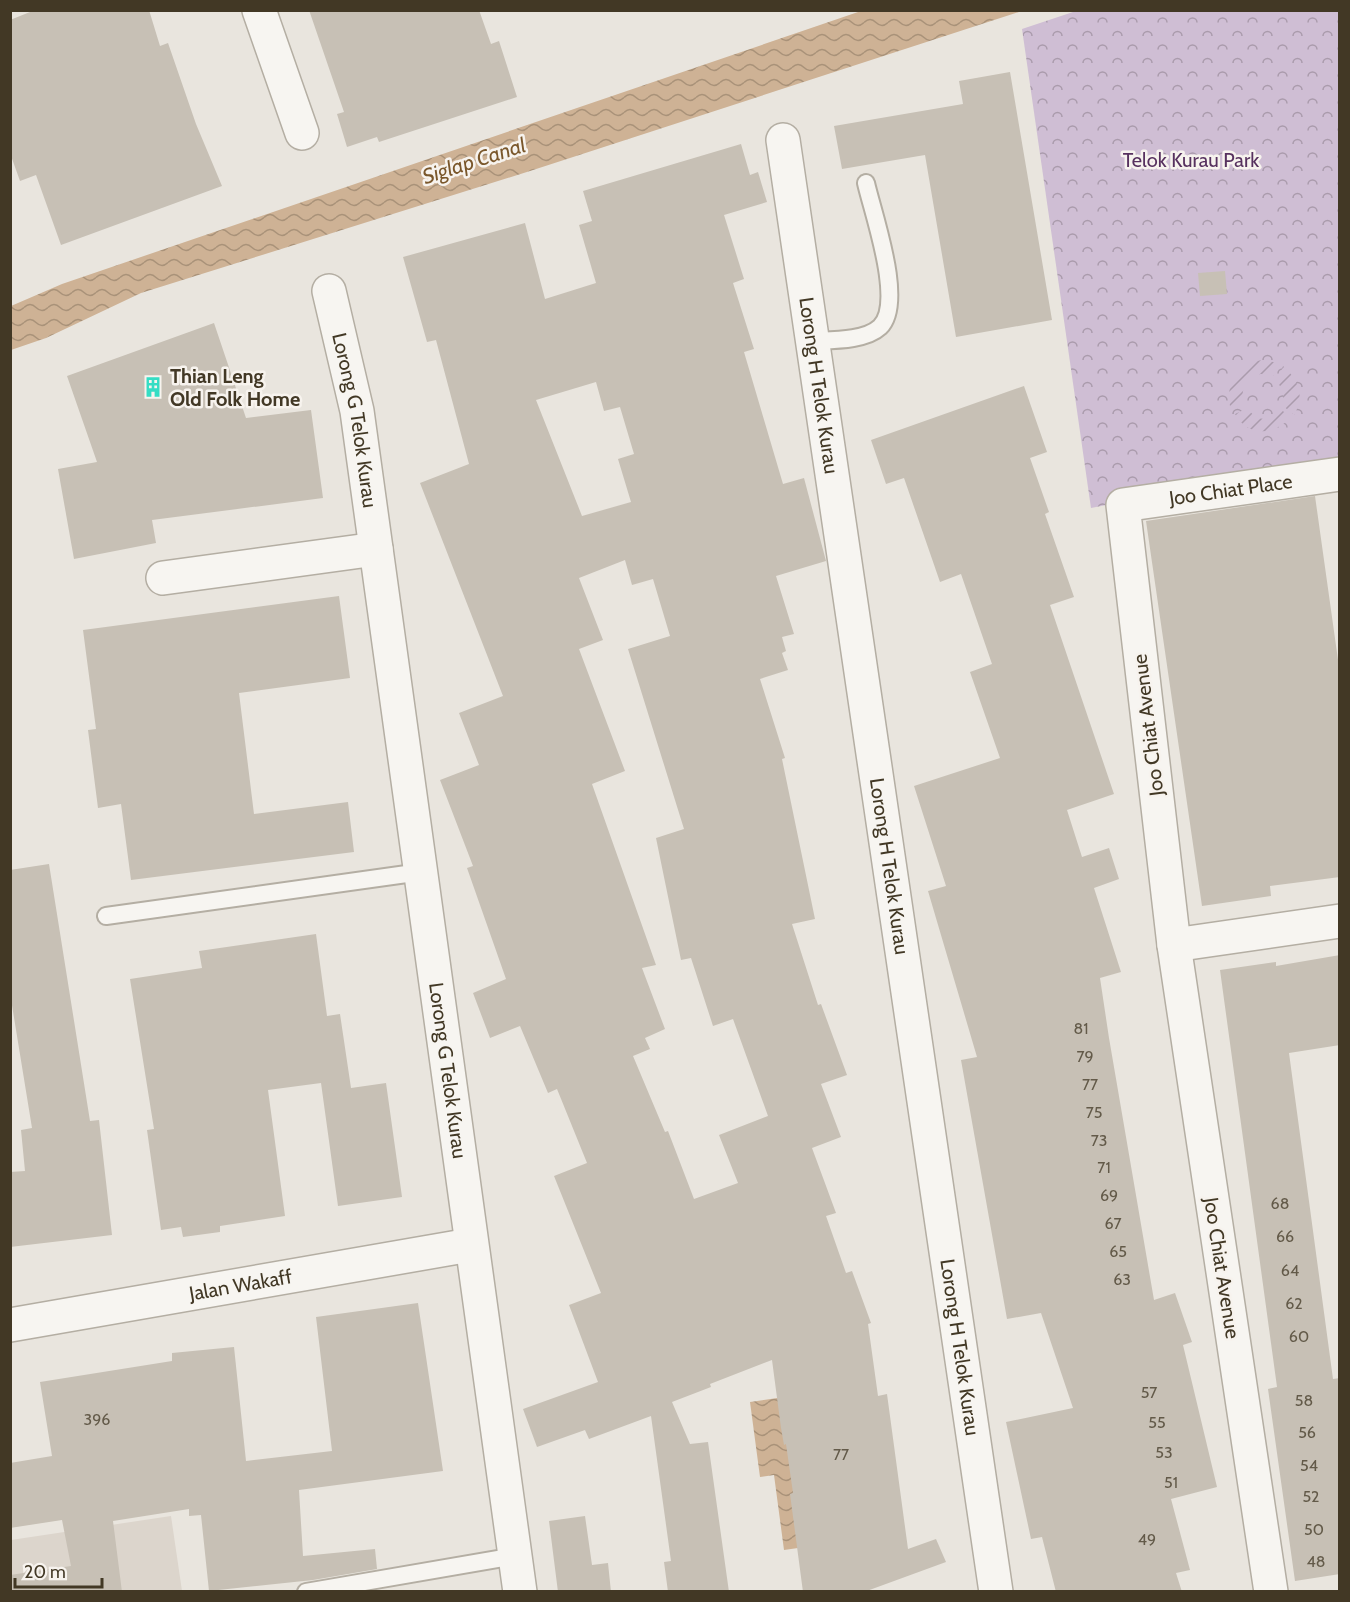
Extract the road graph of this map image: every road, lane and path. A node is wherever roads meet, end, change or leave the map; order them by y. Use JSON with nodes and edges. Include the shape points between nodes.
{"nodes":[{"id":1,"x":259,"y":10,"type":"edge"},
{"id":2,"x":302,"y":134,"type":"dead end"},
{"id":3,"x":783,"y":140,"type":"dead end"},
{"id":4,"x":866,"y":183,"type":"dead end"},
{"id":5,"x":328,"y":291,"type":"dead end"},
{"id":6,"x":812,"y":341,"type":"junction"},
{"id":7,"x":1340,"y":474,"type":"edge"},
{"id":8,"x":1123,"y":505,"type":"joint"},
{"id":9,"x":376,"y":549,"type":"junction"},
{"id":10,"x":163,"y":578,"type":"dead end"},
{"id":11,"x":421,"y":872,"type":"junction"},
{"id":12,"x":106,"y":916,"type":"dead end"},
{"id":13,"x":1340,"y":921,"type":"edge"},
{"id":14,"x":1174,"y":945,"type":"junction"},
{"id":15,"x":470,"y":1245,"type":"junction"},
{"id":16,"x":10,"y":1325,"type":"edge"},
{"id":17,"x":515,"y":1556,"type":"junction"},
{"id":18,"x":306,"y":1592,"type":"edge"},
{"id":19,"x":520,"y":1592,"type":"edge"},
{"id":20,"x":996,"y":1592,"type":"edge"},
{"id":21,"x":1271,"y":1592,"type":"edge"}],
"edges":[{"from":1,"to":2,"type":"street"},
{"from":3,"to":6,"type":"street","name":"Lorong H Telok Kurau"},
{"from":4,"to":6,"type":"lane","via":[[891,304],[881,327],[869,333]]},
{"from":5,"to":9,"type":"street","name":"Lorong G Telok Kurau","via":[[357,411]]},
{"from":6,"to":20,"type":"street","name":"Lorong H Telok Kurau"},
{"from":7,"to":8,"type":"street","name":"Joo Chiat Place"},
{"from":8,"to":14,"type":"street","name":"Joo Chiat Avenue"},
{"from":9,"to":10,"type":"street"},
{"from":9,"to":11,"type":"street","name":"Lorong G Telok Kurau"},
{"from":11,"to":12,"type":"lane"},
{"from":11,"to":15,"type":"street","name":"Lorong G Telok Kurau"},
{"from":13,"to":14,"type":"street"},
{"from":14,"to":21,"type":"street","name":"Joo Chiat Avenue"},
{"from":15,"to":16,"type":"street","name":"Jalan Wakaff"},
{"from":15,"to":17,"type":"street","name":"Lorong G Telok Kurau"},
{"from":17,"to":18,"type":"lane"},
{"from":17,"to":19,"type":"street","name":"Lorong G Telok Kurau"}]}
